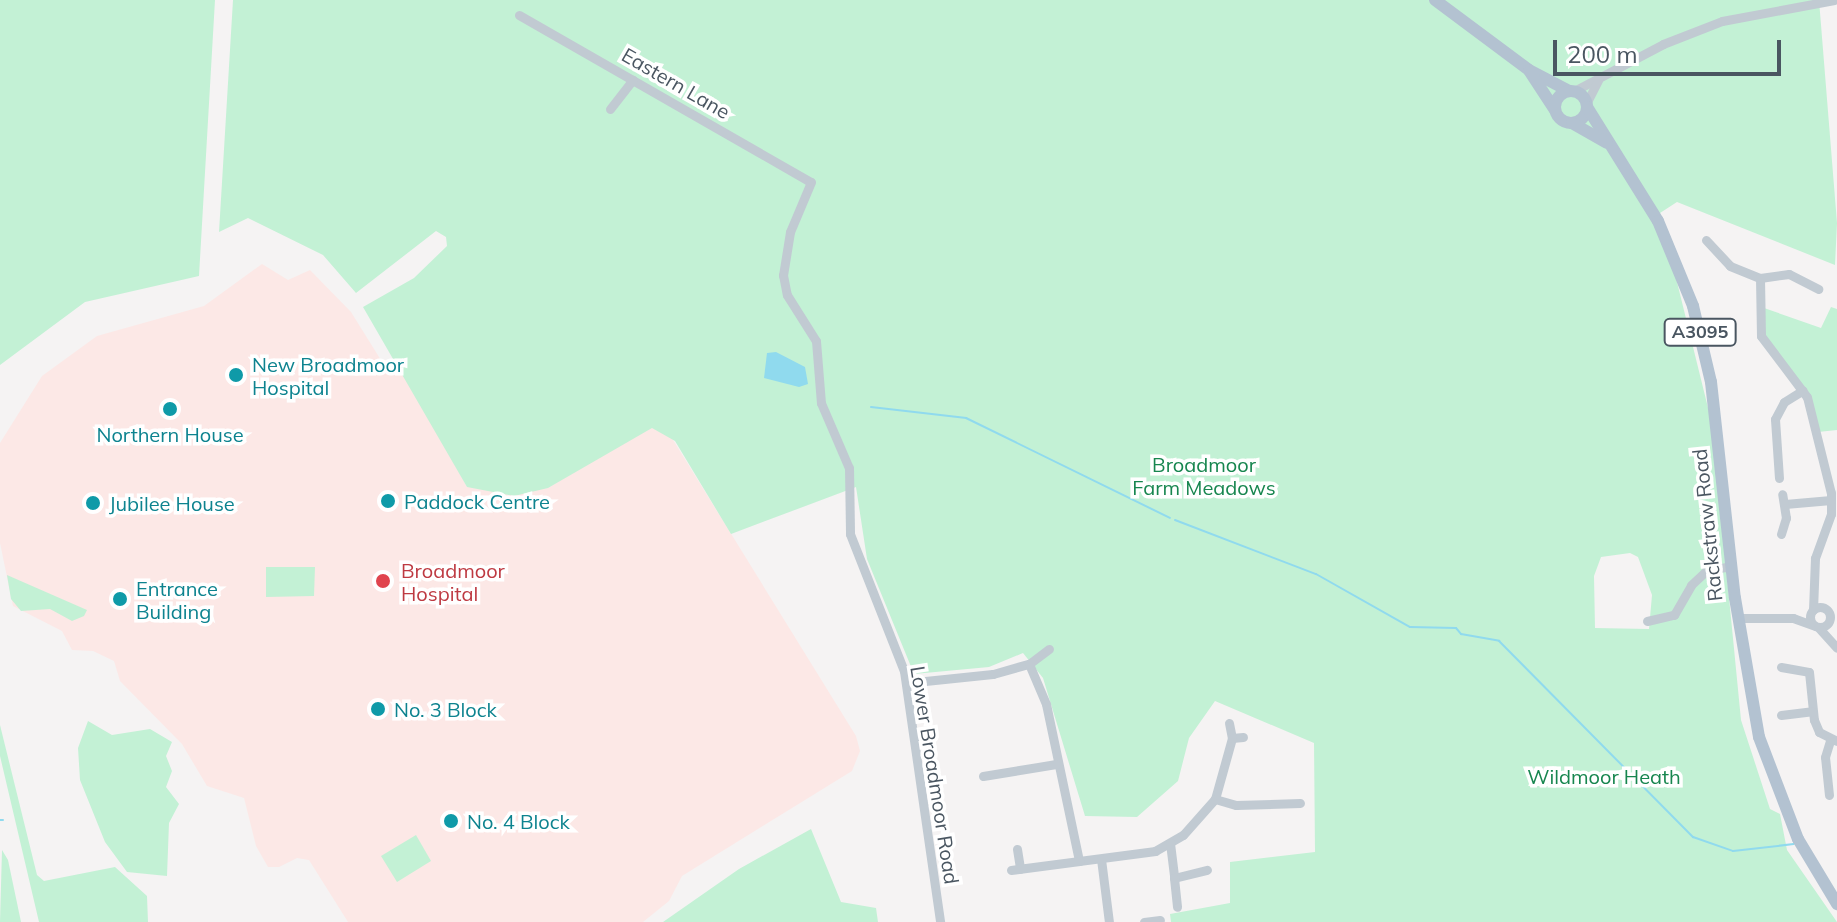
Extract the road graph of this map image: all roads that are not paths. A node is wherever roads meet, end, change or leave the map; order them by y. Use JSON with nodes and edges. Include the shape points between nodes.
{"nodes":[{"id":1,"x":1435,"y":0,"type":"edge"},
{"id":2,"x":1834,"y":0,"type":"edge"},
{"id":3,"x":519,"y":15,"type":"dead end"},
{"id":4,"x":1529,"y":70,"type":"junction"},
{"id":5,"x":1600,"y":77,"type":"junction"},
{"id":6,"x":633,"y":80,"type":"junction"},
{"id":7,"x":1572,"y":91,"type":"junction"},
{"id":8,"x":1587,"y":105,"type":"junction"},
{"id":9,"x":610,"y":109,"type":"dead end"},
{"id":10,"x":1556,"y":113,"type":"junction"},
{"id":11,"x":1572,"y":123,"type":"junction"},
{"id":12,"x":1609,"y":145,"type":"junction"},
{"id":13,"x":812,"y":185,"type":"joint"},
{"id":14,"x":1706,"y":240,"type":"dead end"},
{"id":15,"x":1760,"y":278,"type":"junction"},
{"id":16,"x":1818,"y":289,"type":"dead end"},
{"id":17,"x":1803,"y":390,"type":"junction"},
{"id":18,"x":1779,"y":478,"type":"dead end"},
{"id":19,"x":1831,"y":500,"type":"junction"},
{"id":20,"x":1781,"y":534,"type":"dead end"},
{"id":21,"x":1732,"y":566,"type":"junction"},
{"id":22,"x":1815,"y":588,"type":"junction"},
{"id":23,"x":1829,"y":609,"type":"edge"},
{"id":24,"x":1812,"y":610,"type":"junction"},
{"id":25,"x":1738,"y":618,"type":"junction"},
{"id":26,"x":1793,"y":618,"type":"junction"},
{"id":27,"x":1647,"y":621,"type":"dead end"},
{"id":28,"x":1832,"y":621,"type":"edge"},
{"id":29,"x":1816,"y":626,"type":"junction"},
{"id":30,"x":1834,"y":644,"type":"edge"},
{"id":31,"x":1049,"y":649,"type":"dead end"},
{"id":32,"x":1029,"y":664,"type":"junction"},
{"id":33,"x":1781,"y":667,"type":"dead end"},
{"id":34,"x":906,"y":683,"type":"junction"},
{"id":35,"x":1812,"y":711,"type":"junction"},
{"id":36,"x":1781,"y":715,"type":"dead end"},
{"id":37,"x":1229,"y":723,"type":"dead end"},
{"id":38,"x":1243,"y":737,"type":"dead end"},
{"id":39,"x":1232,"y":738,"type":"junction"},
{"id":40,"x":1834,"y":741,"type":"edge"},
{"id":41,"x":1056,"y":764,"type":"junction"},
{"id":42,"x":983,"y":776,"type":"dead end"},
{"id":43,"x":1829,"y":795,"type":"dead end"},
{"id":44,"x":1215,"y":799,"type":"junction"},
{"id":45,"x":1300,"y":803,"type":"dead end"},
{"id":46,"x":1170,"y":843,"type":"junction"},
{"id":47,"x":1017,"y":849,"type":"dead end"},
{"id":48,"x":1101,"y":859,"type":"junction"},
{"id":49,"x":1079,"y":861,"type":"junction"},
{"id":50,"x":1207,"y":870,"type":"dead end"},
{"id":51,"x":1174,"y":878,"type":"junction"},
{"id":52,"x":1837,"y":904,"type":"edge"},
{"id":53,"x":1177,"y":907,"type":"dead end"},
{"id":54,"x":1160,"y":920,"type":"dead end"},
{"id":55,"x":940,"y":922,"type":"edge"},
{"id":56,"x":1109,"y":922,"type":"edge"},
{"id":57,"x":1144,"y":922,"type":"edge"}],
"edges":[{"from":1,"to":4,"type":"main road"},
{"from":2,"to":5,"type":"street","via":[[1722,21]]},
{"from":3,"to":6,"type":"street","name":"Eastern Lane"},
{"from":4,"to":7,"type":"main road"},
{"from":4,"to":10,"type":"main road"},
{"from":5,"to":7,"type":"street"},
{"from":5,"to":8,"type":"street"},
{"from":6,"to":9,"type":"street"},
{"from":6,"to":13,"type":"street","name":"Eastern Lane"},
{"from":7,"to":8,"type":"main road"},
{"from":7,"to":10,"type":"main road","via":[[1558,98]]},
{"from":8,"to":11,"type":"main road","via":[[1584,117]]},
{"from":8,"to":12,"type":"main road","name":"Rackstraw Road","number":"A3095"},
{"from":10,"to":11,"type":"main road"},
{"from":11,"to":12,"type":"main road","name":"Rackstraw Road","number":"A3095"},
{"from":12,"to":21,"type":"main road","name":"Rackstraw Road","number":"A3095","via":[[1658,221],[1693,306],[1713,396]]},
{"from":13,"to":34,"type":"street","name":"Lower Broadmoor Road","via":[[790,232],[783,275],[787,295],[816,341],[824,415],[849,468],[850,534]]},
{"from":14,"to":15,"type":"street","via":[[1730,266]]},
{"from":15,"to":16,"type":"street","via":[[1789,274]]},
{"from":15,"to":17,"type":"street","via":[[1761,336]]},
{"from":17,"to":18,"type":"street","via":[[1784,402],[1775,419]]},
{"from":17,"to":19,"type":"street"},
{"from":19,"to":20,"type":"street","via":[[1783,499]]},
{"from":19,"to":22,"type":"street","via":[[1815,558]]},
{"from":21,"to":25,"type":"main road","name":"Rackstraw Road","number":"A3095"},
{"from":21,"to":27,"type":"street","via":[[1707,570],[1691,585],[1674,615]]},
{"from":22,"to":23,"type":"street"},
{"from":22,"to":24,"type":"street"},
{"from":23,"to":24,"type":"street"},
{"from":23,"to":28,"type":"street"},
{"from":24,"to":26,"type":"street"},
{"from":24,"to":29,"type":"street"},
{"from":25,"to":26,"type":"street"},
{"from":25,"to":52,"type":"main road","name":"Rackstraw Road","number":"A3095","via":[[1769,769],[1798,839]]},
{"from":26,"to":29,"type":"street"},
{"from":28,"to":29,"type":"street"},
{"from":28,"to":30,"type":"street"},
{"from":29,"to":30,"type":"street"},
{"from":31,"to":32,"type":"street"},
{"from":32,"to":34,"type":"street","via":[[993,674]]},
{"from":32,"to":41,"type":"street","via":[[1046,704]]},
{"from":33,"to":35,"type":"street","via":[[1809,672]]},
{"from":34,"to":55,"type":"street","name":"Lower Broadmoor Road"},
{"from":35,"to":36,"type":"street"},
{"from":35,"to":40,"type":"street","via":[[1819,732]]},
{"from":37,"to":39,"type":"street"},
{"from":38,"to":39,"type":"street"},
{"from":39,"to":44,"type":"street"},
{"from":40,"to":43,"type":"street","via":[[1825,757]]},
{"from":41,"to":42,"type":"street","via":[[998,780]]},
{"from":41,"to":49,"type":"street"},
{"from":44,"to":45,"type":"street","via":[[1236,805]]},
{"from":44,"to":46,"type":"street"},
{"from":46,"to":48,"type":"street","via":[[1155,851]]},
{"from":46,"to":51,"type":"street"},
{"from":47,"to":49,"type":"street","via":[[1015,870]]},
{"from":48,"to":49,"type":"street"},
{"from":48,"to":56,"type":"street"},
{"from":50,"to":51,"type":"street"},
{"from":51,"to":53,"type":"street"},
{"from":54,"to":57,"type":"street"}]}
